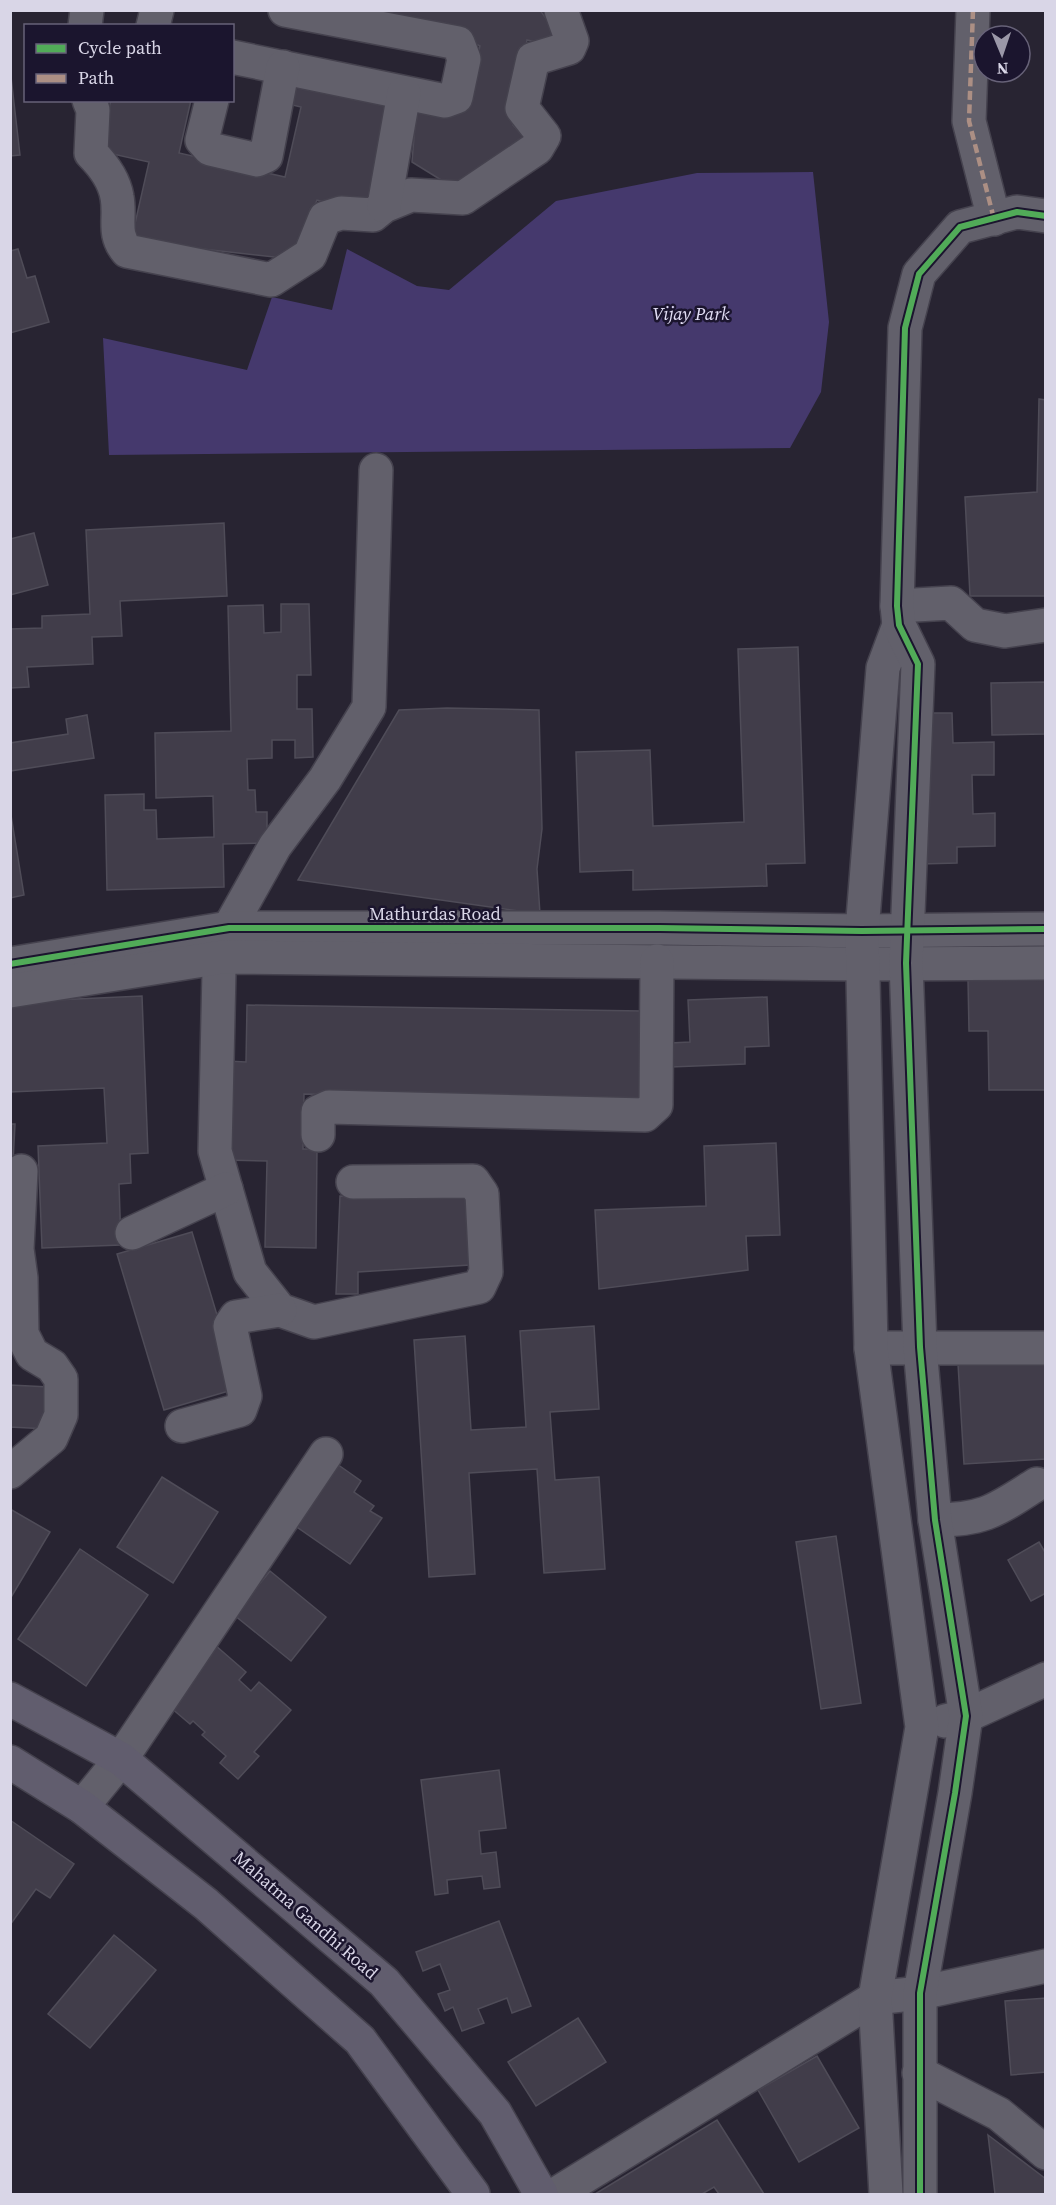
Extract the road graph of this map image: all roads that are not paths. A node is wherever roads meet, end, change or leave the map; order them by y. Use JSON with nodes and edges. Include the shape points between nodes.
{"nodes":[{"id":1,"x":285,"y":10,"type":"edge"},
{"id":2,"x":561,"y":10,"type":"edge"},
{"id":3,"x":973,"y":10,"type":"edge"},
{"id":4,"x":234,"y":57,"type":"edge"},
{"id":5,"x":283,"y":67,"type":"junction"},
{"id":6,"x":404,"y":93,"type":"junction"},
{"id":7,"x":90,"y":102,"type":"edge"},
{"id":8,"x":212,"y":102,"type":"edge"},
{"id":9,"x":384,"y":206,"type":"junction"},
{"id":10,"x":1046,"y":216,"type":"edge"},
{"id":11,"x":994,"y":219,"type":"junction"},
{"id":12,"x":376,"y":470,"type":"dead end"},
{"id":13,"x":898,"y":615,"type":"junction"},
{"id":14,"x":1046,"y":626,"type":"edge"},
{"id":15,"x":1046,"y":929,"type":"edge"},
{"id":16,"x":908,"y":931,"type":"junction"},
{"id":17,"x":862,"y":932,"type":"junction"},
{"id":18,"x":226,"y":943,"type":"junction"},
{"id":19,"x":657,"y":961,"type":"junction"},
{"id":20,"x":906,"y":963,"type":"junction"},
{"id":21,"x":1046,"y":963,"type":"edge"},
{"id":22,"x":10,"y":964,"type":"edge"},
{"id":23,"x":862,"y":964,"type":"junction"},
{"id":24,"x":10,"y":991,"type":"edge"},
{"id":25,"x":318,"y":1135,"type":"dead end"},
{"id":26,"x":21,"y":1171,"type":"dead end"},
{"id":27,"x":353,"y":1182,"type":"dead end"},
{"id":28,"x":226,"y":1189,"type":"junction"},
{"id":29,"x":132,"y":1233,"type":"dead end"},
{"id":30,"x":280,"y":1310,"type":"junction"},
{"id":31,"x":920,"y":1347,"type":"junction"},
{"id":32,"x":871,"y":1348,"type":"junction"},
{"id":33,"x":1046,"y":1348,"type":"edge"},
{"id":34,"x":182,"y":1426,"type":"dead end"},
{"id":35,"x":326,"y":1454,"type":"dead end"},
{"id":36,"x":10,"y":1472,"type":"edge"},
{"id":37,"x":1037,"y":1484,"type":"dead end"},
{"id":38,"x":935,"y":1520,"type":"junction"},
{"id":39,"x":1046,"y":1679,"type":"edge"},
{"id":40,"x":10,"y":1699,"type":"edge"},
{"id":41,"x":966,"y":1716,"type":"junction"},
{"id":42,"x":922,"y":1727,"type":"junction"},
{"id":43,"x":121,"y":1758,"type":"junction"},
{"id":44,"x":10,"y":1762,"type":"edge"},
{"id":45,"x":82,"y":1807,"type":"junction"},
{"id":46,"x":1046,"y":1966,"type":"edge"},
{"id":47,"x":920,"y":1993,"type":"junction"},
{"id":48,"x":875,"y":1998,"type":"junction"},
{"id":49,"x":919,"y":2073,"type":"junction"},
{"id":50,"x":1046,"y":2153,"type":"edge"},
{"id":51,"x":473,"y":2194,"type":"edge"},
{"id":52,"x":541,"y":2194,"type":"edge"},
{"id":53,"x":556,"y":2194,"type":"edge"},
{"id":54,"x":886,"y":2194,"type":"edge"},
{"id":55,"x":920,"y":2194,"type":"edge"}],
"edges":[{"from":1,"to":6,"type":"street","via":[[458,43],[464,59],[456,97],[445,101]]},
{"from":2,"to":9,"type":"street","via":[[572,41],[569,48],[533,59],[522,108],[544,136],[537,148],[463,198],[411,195]]},
{"from":3,"to":11,"type":"street","via":[[969,121]]},
{"from":4,"to":5,"type":"street"},
{"from":5,"to":6,"type":"street"},
{"from":5,"to":8,"type":"street","via":[[266,156],[256,160],[210,149],[202,140]]},
{"from":6,"to":9,"type":"street"},
{"from":7,"to":9,"type":"street","via":[[93,110],[91,153],[106,168],[117,196],[118,240],[127,251],[271,280],[310,255],[325,218],[341,213],[373,215]]},
{"from":10,"to":11,"type":"street","via":[[1017,212]]},
{"from":11,"to":13,"type":"street","via":[[960,227],[919,274],[905,328]]},
{"from":12,"to":18,"type":"street","via":[[369,707],[325,779],[275,846]]},
{"from":13,"to":14,"type":"street","via":[[951,603],[975,625],[1005,632]]},
{"from":13,"to":16,"type":"street","via":[[918,664]]},
{"from":13,"to":17,"type":"street","via":[[883,668]]},
{"from":15,"to":16,"type":"street"},
{"from":16,"to":17,"type":"street","name":"Mathurdas Road"},
{"from":16,"to":20,"type":"street"},
{"from":17,"to":18,"type":"street","name":"Mathurdas Road","via":[[660,928]]},
{"from":17,"to":23,"type":"street"},
{"from":18,"to":19,"type":"street"},
{"from":18,"to":22,"type":"street","name":"Mathurdas Road"},
{"from":18,"to":24,"type":"street"},
{"from":18,"to":28,"type":"street","via":[[219,971],[215,1151]]},
{"from":19,"to":23,"type":"street"},
{"from":19,"to":25,"type":"street","via":[[656,1105],[645,1115],[329,1107],[318,1112]]},
{"from":20,"to":21,"type":"street"},
{"from":20,"to":23,"type":"street"},
{"from":20,"to":31,"type":"street"},
{"from":23,"to":32,"type":"street"},
{"from":26,"to":36,"type":"street","via":[[16,1249],[22,1334],[32,1354],[52,1366],[61,1379],[61,1415],[51,1438]]},
{"from":27,"to":30,"type":"street","via":[[473,1181],[482,1194],[486,1272],[479,1287],[314,1322]]},
{"from":28,"to":29,"type":"street"},
{"from":28,"to":30,"type":"street","via":[[250,1272]]},
{"from":30,"to":34,"type":"street","via":[[236,1317],[230,1326],[245,1396],[240,1410]]},
{"from":31,"to":32,"type":"street"},
{"from":31,"to":33,"type":"street"},
{"from":31,"to":38,"type":"street"},
{"from":32,"to":42,"type":"street"},
{"from":35,"to":43,"type":"street"},
{"from":37,"to":38,"type":"street","via":[[989,1514]]},
{"from":38,"to":41,"type":"street"},
{"from":39,"to":41,"type":"street"},
{"from":40,"to":43,"type":"main road","name":"Mahatma Gandhi Road"},
{"from":41,"to":42,"type":"street"},
{"from":41,"to":47,"type":"street"},
{"from":42,"to":48,"type":"street"},
{"from":43,"to":45,"type":"street"},
{"from":43,"to":52,"type":"main road","name":"Mahatma Gandhi Road","via":[[384,1982],[495,2113]]},
{"from":44,"to":45,"type":"main road"},
{"from":45,"to":51,"type":"main road","via":[[206,1904],[360,2040]]},
{"from":46,"to":47,"type":"street"},
{"from":47,"to":48,"type":"street"},
{"from":47,"to":49,"type":"street"},
{"from":48,"to":53,"type":"street"},
{"from":48,"to":54,"type":"street"},
{"from":49,"to":50,"type":"street","via":[[999,2114]]},
{"from":49,"to":55,"type":"street"}]}
